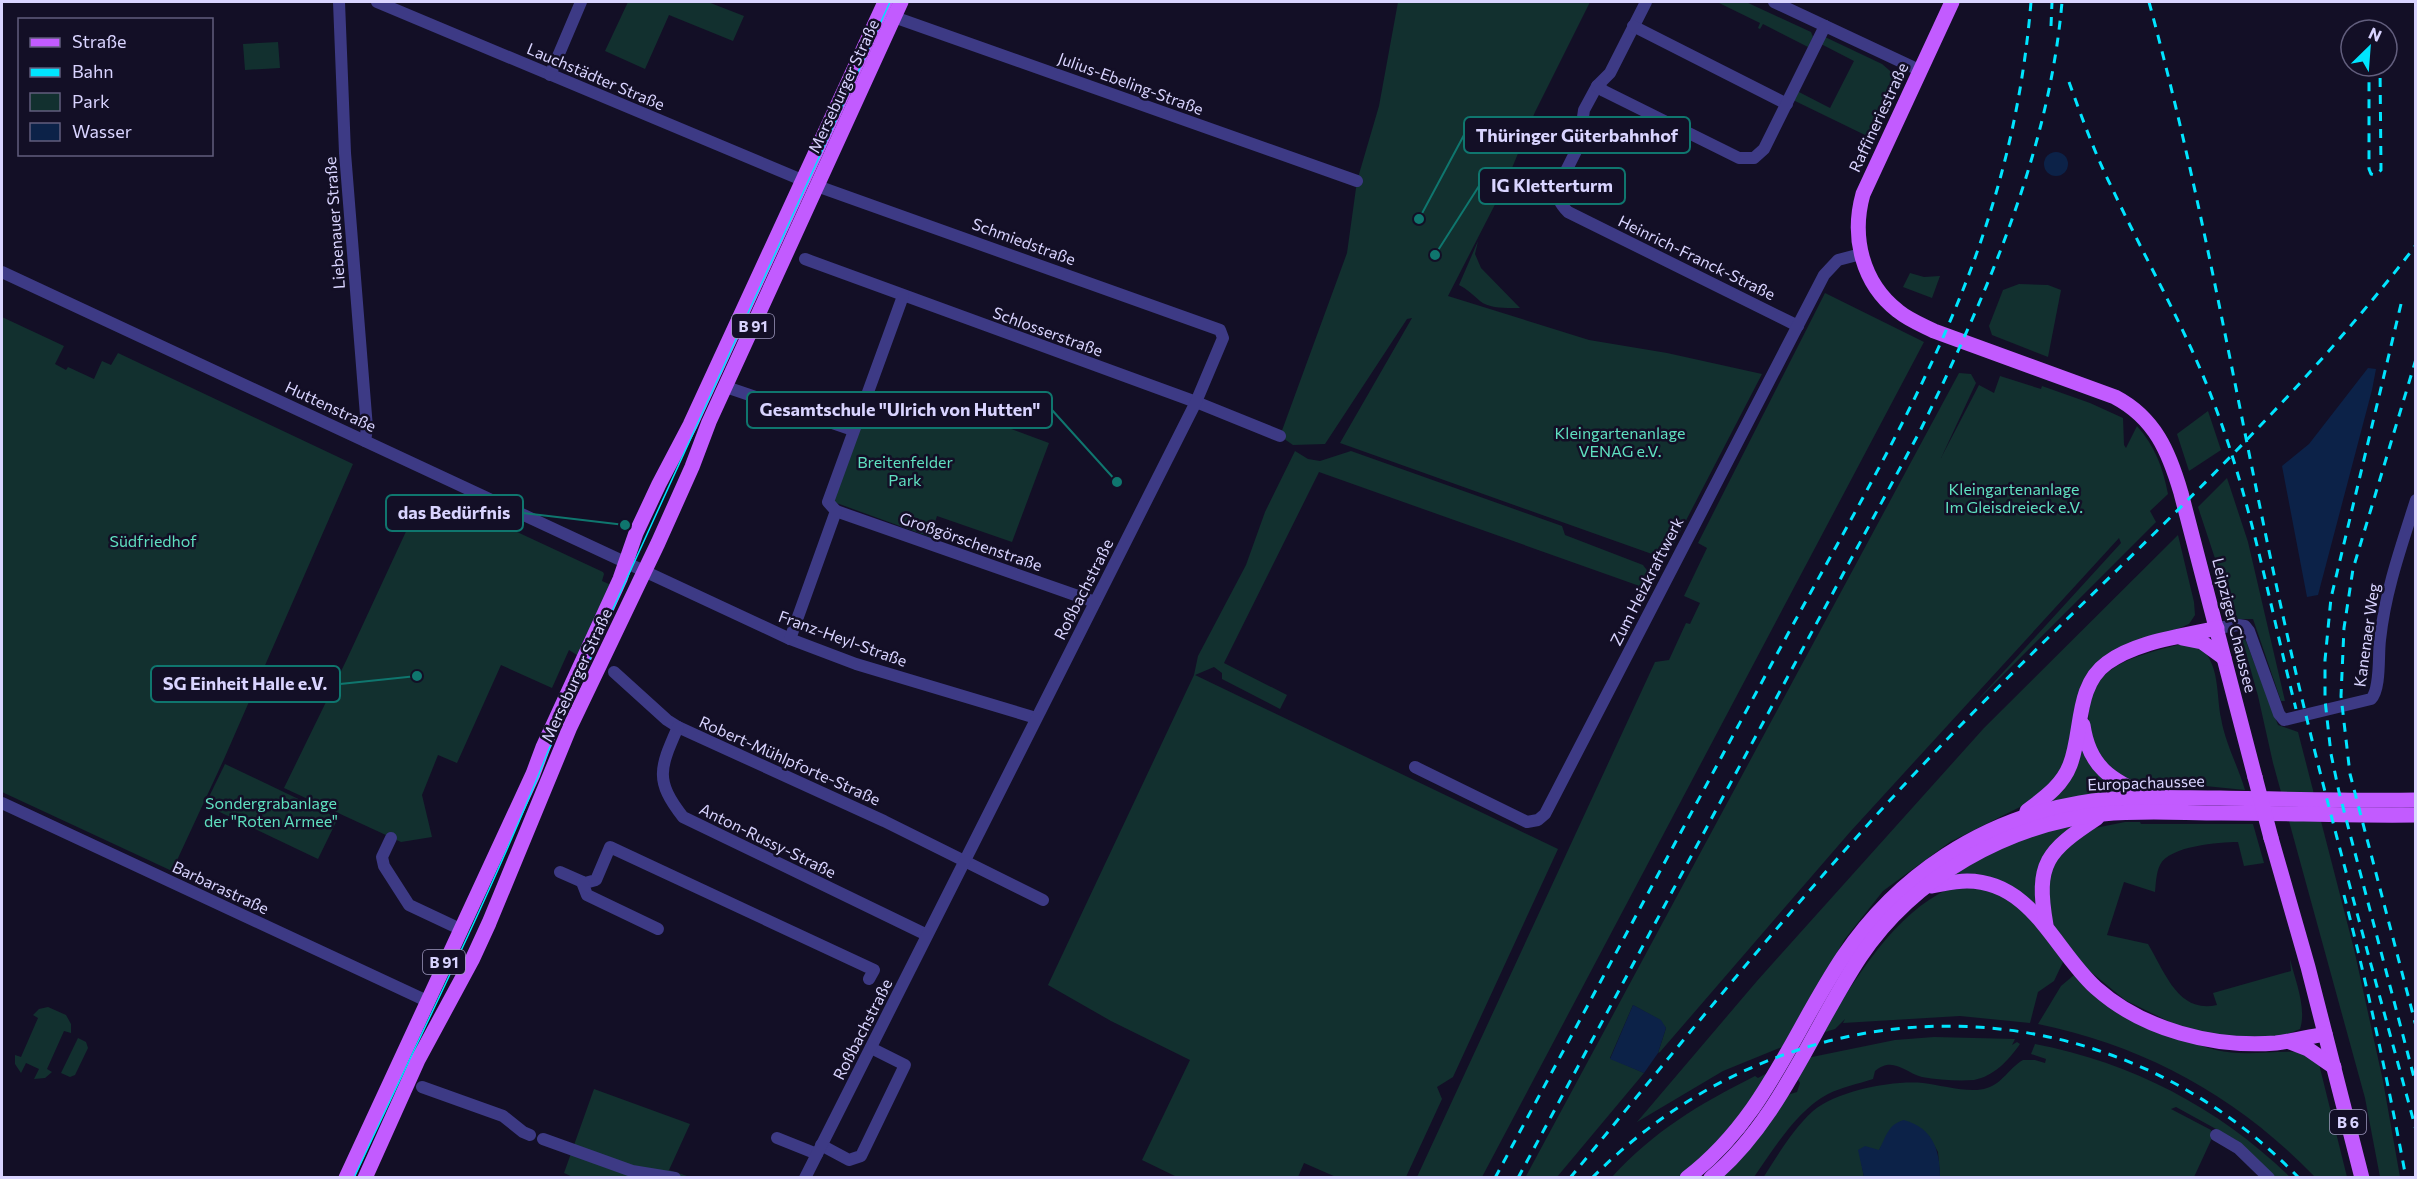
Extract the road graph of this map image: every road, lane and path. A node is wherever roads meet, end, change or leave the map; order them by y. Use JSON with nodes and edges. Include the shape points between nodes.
{"nodes":[{"id":1,"x":339,"y":2,"type":"edge"},
{"id":2,"x":378,"y":2,"type":"edge"},
{"id":3,"x":581,"y":2,"type":"edge"},
{"id":4,"x":885,"y":2,"type":"edge"},
{"id":5,"x":901,"y":2,"type":"edge"},
{"id":6,"x":1646,"y":2,"type":"edge"},
{"id":7,"x":1774,"y":2,"type":"edge"},
{"id":8,"x":1952,"y":2,"type":"edge"},
{"id":9,"x":894,"y":16,"type":"junction"},
{"id":10,"x":1825,"y":26,"type":"junction"},
{"id":11,"x":1633,"y":27,"type":"junction"},
{"id":12,"x":1919,"y":70,"type":"junction"},
{"id":13,"x":550,"y":75,"type":"junction"},
{"id":14,"x":1597,"y":86,"type":"junction"},
{"id":15,"x":1787,"y":104,"type":"junction"},
{"id":16,"x":802,"y":180,"type":"junction"},
{"id":17,"x":1357,"y":181,"type":"dead end"},
{"id":18,"x":817,"y":186,"type":"junction"},
{"id":19,"x":1861,"y":254,"type":"junction"},
{"id":20,"x":805,"y":260,"type":"dead end"},
{"id":21,"x":2,"y":272,"type":"edge"},
{"id":22,"x":903,"y":296,"type":"junction"},
{"id":23,"x":1798,"y":326,"type":"junction"},
{"id":24,"x":1220,"y":330,"type":"joint"},
{"id":25,"x":726,"y":387,"type":"junction"},
{"id":26,"x":1196,"y":402,"type":"junction"},
{"id":27,"x":853,"y":430,"type":"junction"},
{"id":28,"x":1280,"y":436,"type":"dead end"},
{"id":29,"x":365,"y":441,"type":"junction"},
{"id":30,"x":2415,"y":501,"type":"edge"},
{"id":31,"x":836,"y":511,"type":"junction"},
{"id":32,"x":625,"y":563,"type":"junction"},
{"id":33,"x":645,"y":572,"type":"junction"},
{"id":34,"x":1095,"y":602,"type":"junction"},
{"id":35,"x":2217,"y":628,"type":"junction"},
{"id":36,"x":2179,"y":637,"type":"junction"},
{"id":37,"x":790,"y":639,"type":"junction"},
{"id":38,"x":2224,"y":658,"type":"junction"},
{"id":39,"x":614,"y":672,"type":"dead end"},
{"id":40,"x":2081,"y":712,"type":"junction"},
{"id":41,"x":1036,"y":718,"type":"junction"},
{"id":42,"x":678,"y":727,"type":"junction"},
{"id":43,"x":1415,"y":767,"type":"dead end"},
{"id":44,"x":2150,"y":798,"type":"junction"},
{"id":45,"x":2415,"y":800,"type":"edge"},
{"id":46,"x":2,"y":803,"type":"edge"},
{"id":47,"x":2102,"y":814,"type":"junction"},
{"id":48,"x":2415,"y":815,"type":"edge"},
{"id":49,"x":2014,"y":820,"type":"junction"},
{"id":50,"x":391,"y":838,"type":"dead end"},
{"id":51,"x":964,"y":862,"type":"junction"},
{"id":52,"x":560,"y":872,"type":"dead end"},
{"id":53,"x":582,"y":882,"type":"junction"},
{"id":54,"x":1925,"y":887,"type":"junction"},
{"id":55,"x":1043,"y":900,"type":"dead end"},
{"id":56,"x":2046,"y":926,"type":"junction"},
{"id":57,"x":460,"y":929,"type":"junction"},
{"id":58,"x":658,"y":929,"type":"dead end"},
{"id":59,"x":927,"y":935,"type":"junction"},
{"id":60,"x":869,"y":979,"type":"dead end"},
{"id":61,"x":427,"y":1001,"type":"junction"},
{"id":62,"x":2325,"y":1034,"type":"junction"},
{"id":63,"x":2287,"y":1041,"type":"junction"},
{"id":64,"x":871,"y":1048,"type":"junction"},
{"id":65,"x":2334,"y":1067,"type":"junction"},
{"id":66,"x":422,"y":1087,"type":"dead end"},
{"id":67,"x":531,"y":1135,"type":"dead end"},
{"id":68,"x":2216,"y":1135,"type":"dead end"},
{"id":69,"x":777,"y":1138,"type":"dead end"},
{"id":70,"x":543,"y":1139,"type":"dead end"},
{"id":71,"x":819,"y":1150,"type":"junction"},
{"id":72,"x":346,"y":1178,"type":"edge"},
{"id":73,"x":365,"y":1178,"type":"edge"},
{"id":74,"x":675,"y":1178,"type":"edge"},
{"id":75,"x":805,"y":1178,"type":"edge"},
{"id":76,"x":1687,"y":1178,"type":"edge"},
{"id":77,"x":1711,"y":1178,"type":"edge"},
{"id":78,"x":2269,"y":1178,"type":"edge"},
{"id":79,"x":2362,"y":1178,"type":"edge"}],
"edges":[{"from":1,"to":29,"type":"street","name":"Liebenauer Straße"},
{"from":2,"to":13,"type":"street","name":"Lauchstädter Straße"},
{"from":3,"to":13,"type":"street"},
{"from":4,"to":16,"type":"main road","name":"Merseburger Straße","number":"B 91"},
{"from":5,"to":9,"type":"main road","name":"Merseburger Straße","number":"B 91"},
{"from":6,"to":11,"type":"street","name":"Heinrich-Franck-Straße"},
{"from":7,"to":10,"type":"street"},
{"from":8,"to":12,"type":"main road","name":"Raffineriestraße","number":"B 6"},
{"from":9,"to":17,"type":"street","name":"Julius-Ebeling-Straße"},
{"from":9,"to":18,"type":"main road","name":"Merseburger Straße","number":"B 91"},
{"from":10,"to":12,"type":"street"},
{"from":10,"to":15,"type":"street"},
{"from":11,"to":14,"type":"street","name":"Heinrich-Franck-Straße","via":[[1610,73]]},
{"from":11,"to":15,"type":"street"},
{"from":12,"to":19,"type":"main road","name":"Raffineriestraße","number":"B 6","via":[[1863,194],[1858,228]]},
{"from":13,"to":16,"type":"street","name":"Lauchstädter Straße"},
{"from":14,"to":15,"type":"street","via":[[1746,159],[1754,158],[1764,149]]},
{"from":14,"to":23,"type":"street","name":"Heinrich-Franck-Straße","via":[[1582,117],[1579,145],[1558,187],[1561,205],[1568,212]]},
{"from":16,"to":18,"type":"main road"},
{"from":16,"to":32,"type":"main road","name":"Merseburger Straße","number":"B 91"},
{"from":18,"to":24,"type":"street","name":"Schmiedstraße"},
{"from":18,"to":25,"type":"main road","name":"Merseburger Straße","number":"B 91"},
{"from":19,"to":23,"type":"street","name":"Zum Heizkraftwerk","via":[[1830,267]]},
{"from":19,"to":35,"type":"main road","name":"Leipziger Chaussee","number":"B 6","via":[[1881,295],[1911,321],[2115,397],[2148,421],[2163,442],[2176,474]]},
{"from":20,"to":22,"type":"street","name":"Schlosserstraße"},
{"from":21,"to":29,"type":"street","name":"Huttenstraße"},
{"from":22,"to":26,"type":"street","name":"Schlosserstraße"},
{"from":22,"to":27,"type":"street"},
{"from":23,"to":43,"type":"street","name":"Zum Heizkraftwerk","via":[[1545,814],[1527,822]]},
{"from":24,"to":26,"type":"street","name":"Roßbachstraße","via":[[1223,338]]},
{"from":25,"to":27,"type":"street"},
{"from":25,"to":33,"type":"main road","name":"Merseburger Straße","number":"B 91"},
{"from":26,"to":28,"type":"street","name":"Schlosserstraße"},
{"from":26,"to":34,"type":"street","name":"Roßbachstraße"},
{"from":27,"to":31,"type":"street","via":[[828,502]]},
{"from":29,"to":32,"type":"street","name":"Huttenstraße"},
{"from":30,"to":35,"type":"street","name":"Kanenaer Weg","via":[[2390,582],[2377,688],[2372,699],[2284,720],[2249,631],[2238,625]]},
{"from":31,"to":34,"type":"street","name":"Großgörschenstraße"},
{"from":31,"to":37,"type":"street"},
{"from":32,"to":33,"type":"street","name":"Huttenstraße"},
{"from":32,"to":57,"type":"main road","name":"Merseburger Straße","number":"B 91"},
{"from":33,"to":37,"type":"street","name":"Franz-Heyl-Straße"},
{"from":33,"to":73,"type":"main road","name":"Merseburger Straße","number":"B 91","via":[[570,727],[472,960],[424,1050]]},
{"from":34,"to":41,"type":"street","name":"Roßbachstraße"},
{"from":35,"to":36,"type":"main road"},
{"from":35,"to":38,"type":"main road","name":"Leipziger Chaussee","number":"B 6"},
{"from":36,"to":38,"type":"main road","via":[[2202,642]]},
{"from":36,"to":40,"type":"main road","via":[[2129,651],[2106,663],[2090,683]]},
{"from":37,"to":41,"type":"street","name":"Franz-Heyl-Straße","via":[[856,664]]},
{"from":38,"to":62,"type":"main road","name":"Leipziger Chaussee","number":"B 6","bridge":true},
{"from":39,"to":42,"type":"street","name":"Robert-Mühlpforte-Straße"},
{"from":40,"to":44,"type":"main road","via":[[2085,741],[2097,764],[2120,783]]},
{"from":40,"to":49,"type":"main road","via":[[2074,752],[2064,777],[2055,789]]},
{"from":41,"to":51,"type":"street","name":"Roßbachstraße"},
{"from":42,"to":51,"type":"street","name":"Robert-Mühlpforte-Straße"},
{"from":42,"to":59,"type":"street","name":"Anton-Russy-Straße","via":[[662,773],[667,797],[683,818]]},
{"from":44,"to":45,"type":"main road","name":"Europachaussee"},
{"from":44,"to":49,"type":"main road","name":"Europachaussee","via":[[2081,802]]},
{"from":46,"to":61,"type":"street","name":"Barbarastraße"},
{"from":47,"to":48,"type":"main road","name":"Europachaussee"},
{"from":47,"to":54,"type":"main road","name":"Europachaussee","via":[[2025,832],[1968,858]]},
{"from":47,"to":56,"type":"main road","via":[[2066,838],[2050,856],[2041,894]]},
{"from":49,"to":76,"type":"main road","name":"Europachaussee","via":[[1946,855],[1874,916],[1837,966],[1745,1121],[1718,1152]]},
{"from":50,"to":57,"type":"street","via":[[382,857],[384,866],[410,905]]},
{"from":51,"to":55,"type":"street"},
{"from":51,"to":59,"type":"street","name":"Roßbachstraße"},
{"from":52,"to":53,"type":"street"},
{"from":53,"to":58,"type":"street","via":[[587,896]]},
{"from":53,"to":60,"type":"street","via":[[596,880],[610,847],[759,920],[874,970]]},
{"from":54,"to":56,"type":"main road","via":[[1968,880],[1993,884],[2016,897]]},
{"from":54,"to":77,"type":"main road","name":"Europachaussee","via":[[1862,956],[1767,1115],[1739,1152]]},
{"from":56,"to":63,"type":"main road","via":[[2098,990],[2140,1017],[2175,1031],[2218,1041]]},
{"from":57,"to":61,"type":"main road","name":"Merseburger Straße","number":"B 91"},
{"from":59,"to":64,"type":"street","name":"Roßbachstraße"},
{"from":61,"to":72,"type":"main road","name":"Merseburger Straße","number":"B 91"},
{"from":62,"to":63,"type":"main road"},
{"from":62,"to":65,"type":"main road","name":"Leipziger Chaussee","number":"B 6"},
{"from":63,"to":65,"type":"main road","via":[[2308,1049]]},
{"from":64,"to":71,"type":"street","name":"Roßbachstraße"},
{"from":64,"to":71,"type":"street","via":[[905,1065],[861,1156],[849,1160]]},
{"from":65,"to":79,"type":"main road","name":"Leipziger Chaussee","number":"B 6"},
{"from":66,"to":67,"type":"street","via":[[503,1116]]},
{"from":68,"to":78,"type":"street","via":[[2238,1148]]},
{"from":69,"to":71,"type":"street"},
{"from":70,"to":74,"type":"street","via":[[632,1171]]},
{"from":71,"to":75,"type":"street","name":"Roßbachstraße"}]}
